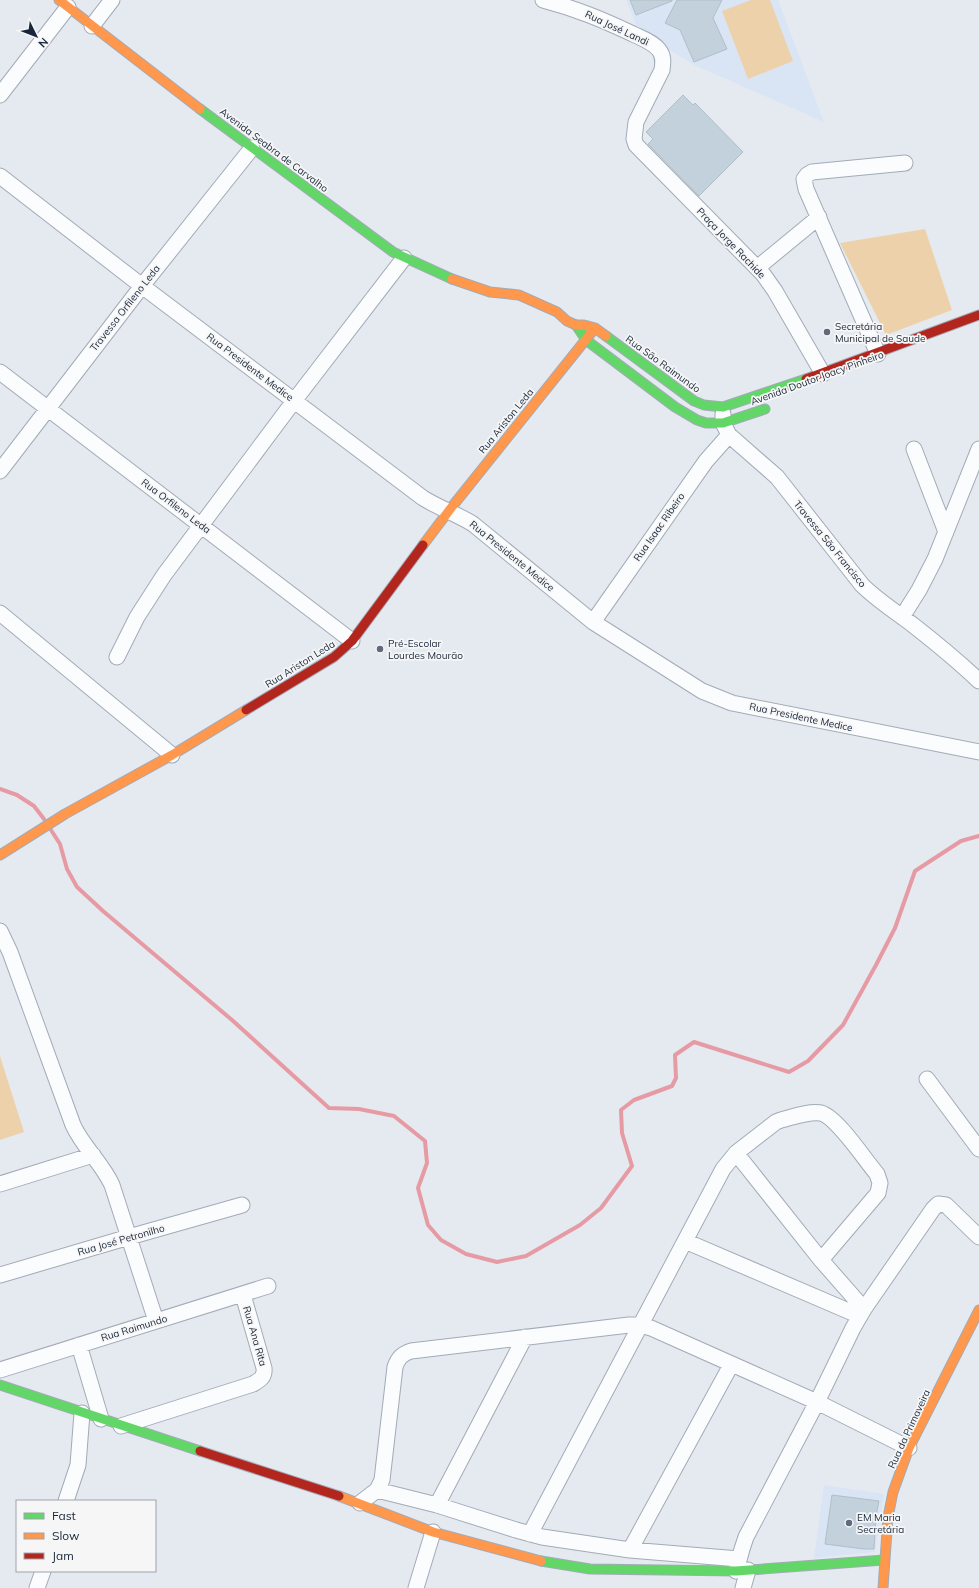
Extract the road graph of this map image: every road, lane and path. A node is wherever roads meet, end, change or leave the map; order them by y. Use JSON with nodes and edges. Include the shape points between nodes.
{"nodes":[{"id":1,"x":112,"y":0,"type":"edge"},
{"id":2,"x":544,"y":0,"type":"edge"},
{"id":3,"x":64,"y":3,"type":"edge"},
{"id":4,"x":576,"y":5,"type":"edge"},
{"id":5,"x":92,"y":26,"type":"junction"},
{"id":6,"x":0,"y":95,"type":"edge"},
{"id":7,"x":636,"y":145,"type":"joint"},
{"id":8,"x":252,"y":148,"type":"junction"},
{"id":9,"x":905,"y":163,"type":"dead end"},
{"id":10,"x":0,"y":176,"type":"edge"},
{"id":11,"x":819,"y":218,"type":"junction"},
{"id":12,"x":404,"y":258,"type":"junction"},
{"id":13,"x":757,"y":268,"type":"junction"},
{"id":14,"x":142,"y":286,"type":"junction"},
{"id":15,"x":490,"y":292,"type":"junction"},
{"id":16,"x":507,"y":304,"type":"dead end"},
{"id":17,"x":979,"y":316,"type":"edge"},
{"id":18,"x":567,"y":323,"type":"junction"},
{"id":19,"x":595,"y":328,"type":"junction"},
{"id":20,"x":586,"y":340,"type":"junction"},
{"id":21,"x":878,"y":354,"type":"junction"},
{"id":22,"x":0,"y":372,"type":"edge"},
{"id":23,"x":823,"y":374,"type":"junction"},
{"id":24,"x":294,"y":401,"type":"junction"},
{"id":25,"x":777,"y":404,"type":"dead end"},
{"id":26,"x":723,"y":407,"type":"junction"},
{"id":27,"x":47,"y":408,"type":"junction"},
{"id":28,"x":726,"y":429,"type":"junction"},
{"id":29,"x":914,"y":449,"type":"dead end"},
{"id":30,"x":979,"y":449,"type":"edge"},
{"id":31,"x":0,"y":470,"type":"edge"},
{"id":32,"x":448,"y":511,"type":"junction"},
{"id":33,"x":201,"y":526,"type":"junction"},
{"id":34,"x":946,"y":532,"type":"junction"},
{"id":35,"x":0,"y":614,"type":"edge"},
{"id":36,"x":902,"y":617,"type":"junction"},
{"id":37,"x":593,"y":622,"type":"junction"},
{"id":38,"x":352,"y":641,"type":"junction"},
{"id":39,"x":117,"y":657,"type":"dead end"},
{"id":40,"x":979,"y":681,"type":"edge"},
{"id":41,"x":979,"y":752,"type":"edge"},
{"id":42,"x":172,"y":755,"type":"junction"},
{"id":43,"x":0,"y":855,"type":"edge"},
{"id":44,"x":0,"y":931,"type":"edge"},
{"id":45,"x":927,"y":1079,"type":"dead end"},
{"id":46,"x":979,"y":1149,"type":"edge"},
{"id":47,"x":736,"y":1153,"type":"junction"},
{"id":48,"x":93,"y":1155,"type":"junction"},
{"id":49,"x":0,"y":1184,"type":"edge"},
{"id":50,"x":242,"y":1205,"type":"dead end"},
{"id":51,"x":129,"y":1237,"type":"junction"},
{"id":52,"x":979,"y":1238,"type":"edge"},
{"id":53,"x":685,"y":1240,"type":"junction"},
{"id":54,"x":821,"y":1260,"type":"junction"},
{"id":55,"x":0,"y":1275,"type":"edge"},
{"id":56,"x":268,"y":1286,"type":"dead end"},
{"id":57,"x":243,"y":1294,"type":"junction"},
{"id":58,"x":979,"y":1310,"type":"edge"},
{"id":59,"x":862,"y":1313,"type":"junction"},
{"id":60,"x":156,"y":1321,"type":"junction"},
{"id":61,"x":641,"y":1325,"type":"junction"},
{"id":62,"x":525,"y":1337,"type":"junction"},
{"id":63,"x":79,"y":1345,"type":"junction"},
{"id":64,"x":731,"y":1365,"type":"junction"},
{"id":65,"x":0,"y":1370,"type":"edge"},
{"id":66,"x":0,"y":1385,"type":"edge"},
{"id":67,"x":817,"y":1402,"type":"junction"},
{"id":68,"x":82,"y":1413,"type":"junction"},
{"id":69,"x":101,"y":1419,"type":"junction"},
{"id":70,"x":121,"y":1426,"type":"junction"},
{"id":71,"x":909,"y":1448,"type":"junction"},
{"id":72,"x":377,"y":1490,"type":"junction"},
{"id":73,"x":66,"y":1500,"type":"edge"},
{"id":74,"x":360,"y":1503,"type":"junction"},
{"id":75,"x":437,"y":1505,"type":"junction"},
{"id":76,"x":433,"y":1532,"type":"junction"},
{"id":77,"x":530,"y":1534,"type":"junction"},
{"id":78,"x":630,"y":1550,"type":"junction"},
{"id":79,"x":884,"y":1560,"type":"junction"},
{"id":80,"x":741,"y":1567,"type":"junction"},
{"id":81,"x":43,"y":1572,"type":"edge"},
{"id":82,"x":37,"y":1588,"type":"edge"},
{"id":83,"x":416,"y":1588,"type":"edge"},
{"id":84,"x":743,"y":1588,"type":"edge"},
{"id":85,"x":883,"y":1588,"type":"edge"}],
"edges":[{"from":1,"to":5,"type":"street"},
{"from":2,"to":4,"type":"street","name":"Rua José Landi"},
{"from":3,"to":5,"type":"street","name":"Avenida Seabra de Carvalho"},
{"from":3,"to":6,"type":"street"},
{"from":4,"to":7,"type":"street","name":"Rua José Landi","via":[[646,40],[662,54],[662,70],[636,122]]},
{"from":5,"to":8,"type":"street","name":"Avenida Seabra de Carvalho"},
{"from":7,"to":13,"type":"street","name":"Praça Jorge Rachide"},
{"from":8,"to":12,"type":"street","name":"Avenida Seabra de Carvalho"},
{"from":8,"to":14,"type":"street","name":"Travessa Orfileno Leda"},
{"from":9,"to":11,"type":"street","via":[[812,172],[805,176],[806,189]]},
{"from":10,"to":14,"type":"street","name":"Rua Presidente Medice"},
{"from":11,"to":13,"type":"street"},
{"from":11,"to":21,"type":"street"},
{"from":12,"to":15,"type":"street","name":"Avenida Seabra de Carvalho"},
{"from":12,"to":24,"type":"street"},
{"from":13,"to":23,"type":"street","name":"Praça Jorge Rachide","via":[[774,291]]},
{"from":14,"to":24,"type":"street","name":"Rua Presidente Medice"},
{"from":14,"to":27,"type":"street","name":"Travessa Orfileno Leda"},
{"from":15,"to":16,"type":"street"},
{"from":15,"to":18,"type":"street","via":[[519,295],[557,312]]},
{"from":17,"to":21,"type":"street","name":"Avenida Doutor Joacy Pinheiro"},
{"from":18,"to":19,"type":"street"},
{"from":18,"to":20,"type":"street"},
{"from":19,"to":20,"type":"street","name":"Rua Ariston Leda"},
{"from":19,"to":26,"type":"street","name":"Rua São Raimundo","via":[[694,401]]},
{"from":20,"to":28,"type":"street","name":"Avenida Doutor Joacy Pinheiro","via":[[676,407],[697,420]]},
{"from":20,"to":32,"type":"street","name":"Rua Ariston Leda"},
{"from":21,"to":23,"type":"street","name":"Avenida Doutor Joacy Pinheiro"},
{"from":22,"to":27,"type":"street","name":"Rua Orfileno Leda"},
{"from":23,"to":26,"type":"street","name":"Avenida Doutor Joacy Pinheiro"},
{"from":24,"to":32,"type":"street","name":"Rua Presidente Medice","via":[[423,498]]},
{"from":24,"to":33,"type":"street"},
{"from":25,"to":28,"type":"street","name":"Avenida Doutor Joacy Pinheiro"},
{"from":26,"to":28,"type":"street"},
{"from":27,"to":31,"type":"street","name":"Travessa Orfileno Leda"},
{"from":27,"to":33,"type":"street","name":"Rua Orfileno Leda"},
{"from":28,"to":36,"type":"street","name":"Travessa São Francisco","via":[[777,477],[862,585]]},
{"from":28,"to":37,"type":"street","name":"Rua Isaac Ribeiro"},
{"from":29,"to":34,"type":"street"},
{"from":30,"to":34,"type":"street"},
{"from":32,"to":37,"type":"street","name":"Rua Presidente Medice","via":[[473,524]]},
{"from":32,"to":38,"type":"street","name":"Rua Ariston Leda"},
{"from":33,"to":38,"type":"street","name":"Rua Orfileno Leda"},
{"from":33,"to":39,"type":"street","via":[[150,597]]},
{"from":34,"to":36,"type":"street","via":[[929,572]]},
{"from":35,"to":42,"type":"street"},
{"from":36,"to":40,"type":"street","name":"Travessa São Francisco"},
{"from":37,"to":41,"type":"street","name":"Rua Presidente Medice","via":[[687,682],[717,698]]},
{"from":38,"to":42,"type":"street","name":"Rua Ariston Leda","via":[[334,657]]},
{"from":42,"to":43,"type":"street","name":"Rua Ariston Leda","via":[[65,814]]},
{"from":44,"to":48,"type":"street","via":[[10,952],[73,1126]]},
{"from":45,"to":46,"type":"street"},
{"from":47,"to":53,"type":"street","via":[[718,1177]]},
{"from":47,"to":54,"type":"street"},
{"from":47,"to":54,"type":"street","via":[[781,1120],[821,1113],[837,1124],[876,1174],[880,1188]]},
{"from":48,"to":49,"type":"street"},
{"from":48,"to":51,"type":"street","via":[[112,1185]]},
{"from":50,"to":51,"type":"street","name":"Rua José Petronilho"},
{"from":51,"to":55,"type":"street","name":"Rua José Petronilho"},
{"from":51,"to":60,"type":"street"},
{"from":52,"to":59,"type":"street","via":[[948,1206],[938,1204]]},
{"from":53,"to":59,"type":"street"},
{"from":53,"to":61,"type":"street"},
{"from":54,"to":59,"type":"street"},
{"from":56,"to":57,"type":"street","name":"Rua Raimundo"},
{"from":57,"to":60,"type":"street","name":"Rua Raimundo"},
{"from":57,"to":70,"type":"street","name":"Rua Ana Rita","via":[[264,1368],[263,1377],[253,1384]]},
{"from":58,"to":71,"type":"street","name":"Rua da Primaveira"},
{"from":59,"to":67,"type":"street"},
{"from":60,"to":63,"type":"street","name":"Rua Raimundo"},
{"from":61,"to":62,"type":"street"},
{"from":61,"to":64,"type":"street"},
{"from":61,"to":77,"type":"street"},
{"from":62,"to":72,"type":"street","via":[[411,1352],[398,1359],[383,1476]]},
{"from":62,"to":75,"type":"street"},
{"from":63,"to":65,"type":"street","name":"Rua Raimundo"},
{"from":63,"to":69,"type":"street"},
{"from":64,"to":67,"type":"street"},
{"from":64,"to":78,"type":"street"},
{"from":66,"to":68,"type":"street"},
{"from":67,"to":71,"type":"street"},
{"from":67,"to":80,"type":"street","via":[[746,1537]]},
{"from":68,"to":69,"type":"street"},
{"from":68,"to":73,"type":"street","via":[[78,1465]]},
{"from":69,"to":70,"type":"street"},
{"from":70,"to":74,"type":"street"},
{"from":71,"to":79,"type":"street","name":"Rua da Primaveira","via":[[892,1498]]},
{"from":72,"to":74,"type":"street"},
{"from":72,"to":75,"type":"street"},
{"from":74,"to":76,"type":"street"},
{"from":75,"to":77,"type":"street"},
{"from":76,"to":80,"type":"street","via":[[550,1563],[590,1569]]},
{"from":76,"to":83,"type":"street"},
{"from":77,"to":78,"type":"street"},
{"from":78,"to":80,"type":"street"},
{"from":79,"to":80,"type":"street"},
{"from":79,"to":85,"type":"street","name":"Rua da Primaveira"},
{"from":80,"to":84,"type":"street"},
{"from":81,"to":82,"type":"street"}]}
